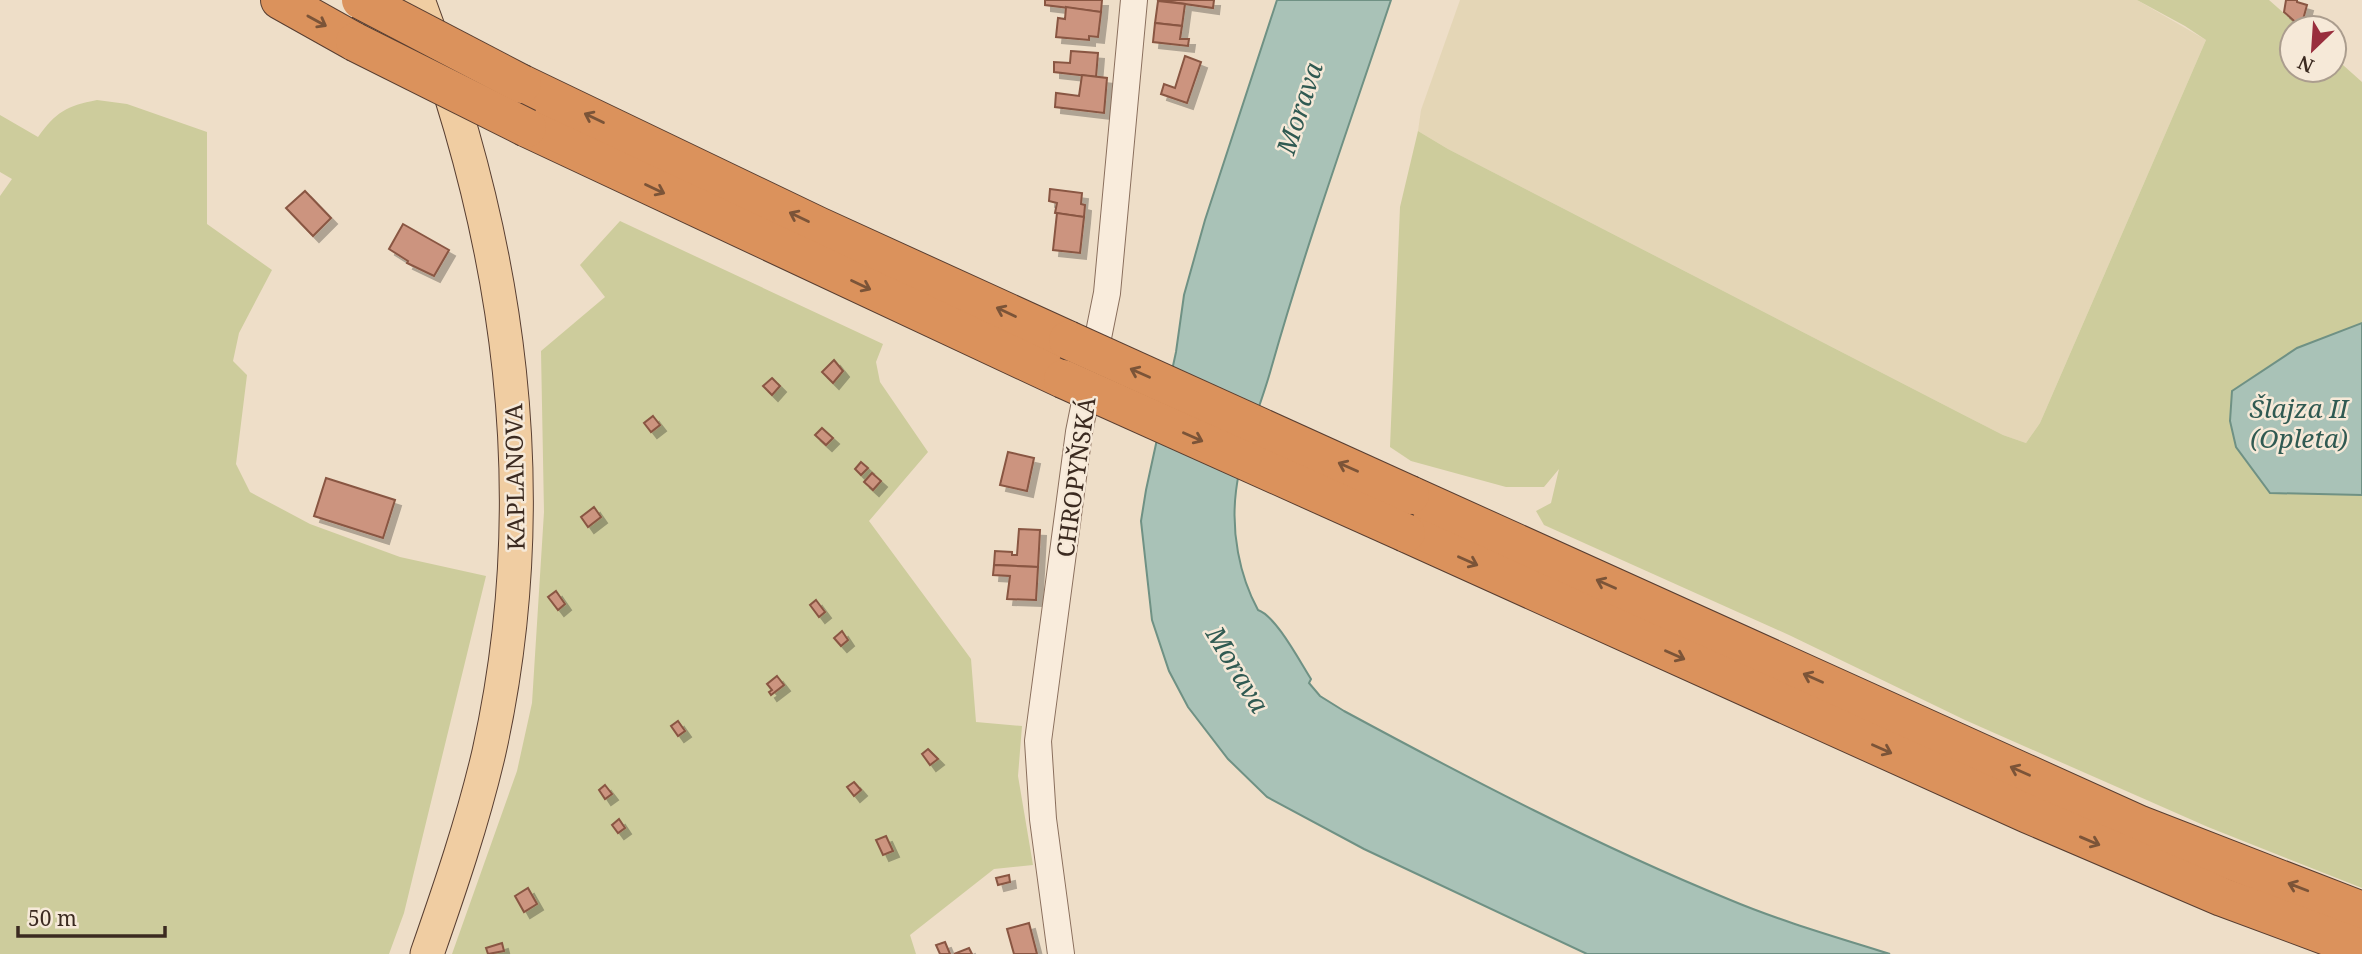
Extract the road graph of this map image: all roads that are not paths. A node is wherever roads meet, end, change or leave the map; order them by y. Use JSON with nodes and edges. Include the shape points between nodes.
{"nodes":[{"id":1,"x":280,"y":0,"type":"edge"},
{"id":2,"x":361,"y":0,"type":"edge"},
{"id":3,"x":418,"y":0,"type":"edge"},
{"id":4,"x":1134,"y":0,"type":"edge"},
{"id":5,"x":2362,"y":911,"type":"edge"},
{"id":6,"x":2362,"y":949,"type":"edge"},
{"id":7,"x":427,"y":954,"type":"edge"},
{"id":8,"x":1061,"y":954,"type":"edge"}],
"edges":[{"from":1,"to":6,"type":"highway","one_way":true,"bridge":true,"via":[[527,128],[1063,379],[2053,825],[2222,897]]},
{"from":5,"to":2,"type":"highway","one_way":true,"bridge":true,"via":[[2128,819],[1068,340],[818,226]]},
{"from":3,"to":7,"type":"main road","name":"KAPLANOVA","via":[[471,166],[496,275],[511,375],[517,473],[514,589],[499,697],[473,813]]},
{"from":4,"to":8,"type":"street","name":"CHROPYŇSKÁ","via":[[1107,293],[1079,432],[1038,741]]}]}
